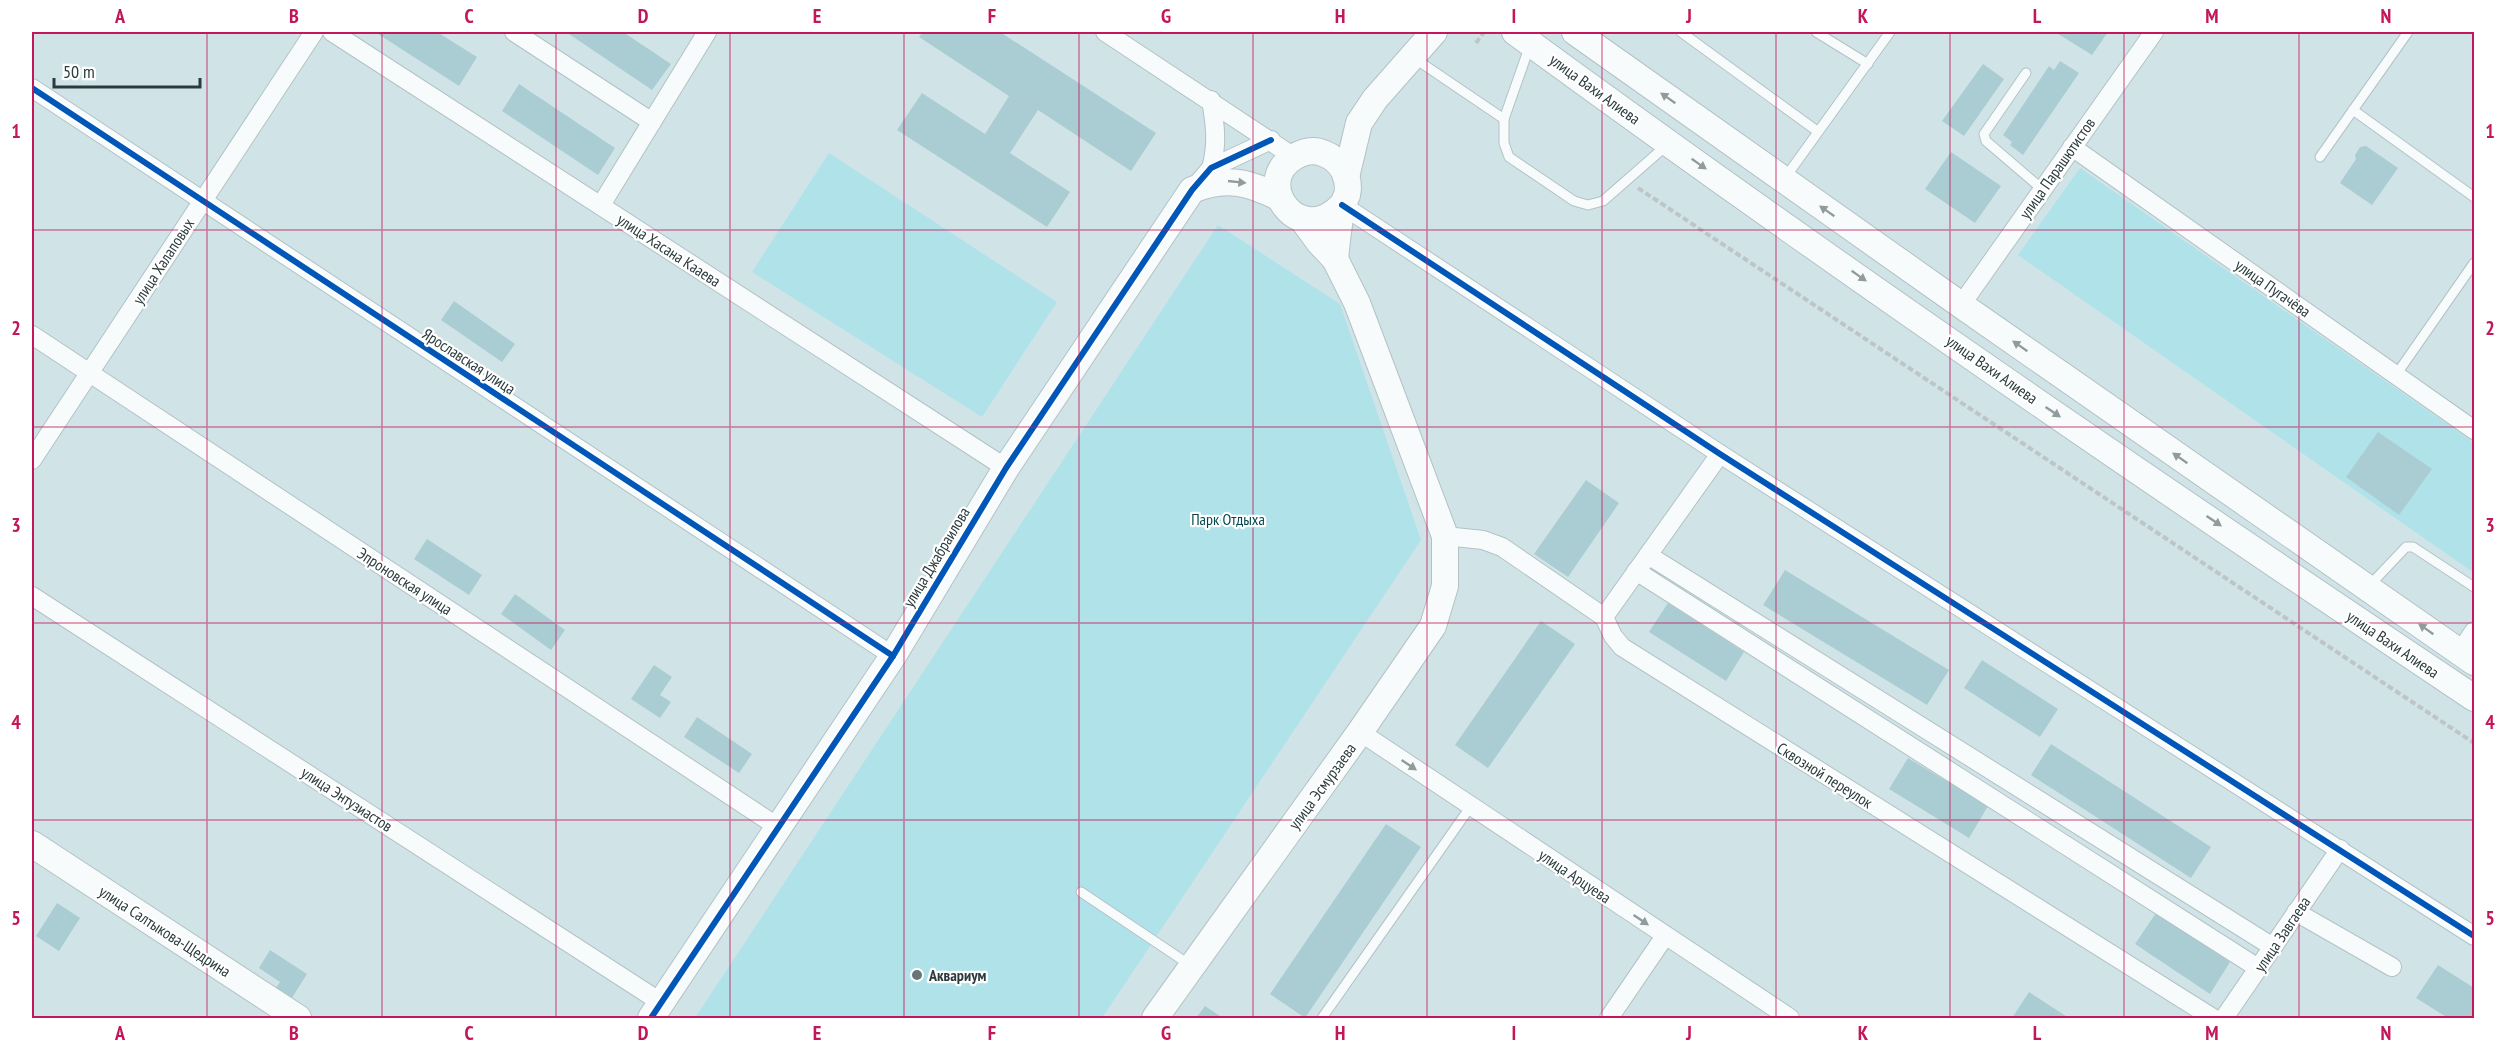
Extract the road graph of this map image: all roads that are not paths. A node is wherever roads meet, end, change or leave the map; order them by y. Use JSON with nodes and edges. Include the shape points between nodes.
{"nodes":[{"id":1,"x":314,"y":32,"type":"edge"},
{"id":2,"x":332,"y":32,"type":"edge"},
{"id":3,"x":513,"y":32,"type":"edge"},
{"id":4,"x":707,"y":32,"type":"edge"},
{"id":5,"x":1105,"y":32,"type":"edge"},
{"id":6,"x":1434,"y":32,"type":"edge"},
{"id":7,"x":1575,"y":32,"type":"edge"},
{"id":8,"x":1681,"y":32,"type":"edge"},
{"id":9,"x":1816,"y":32,"type":"edge"},
{"id":10,"x":1890,"y":32,"type":"edge"},
{"id":11,"x":2154,"y":32,"type":"edge"},
{"id":12,"x":2408,"y":32,"type":"edge"},
{"id":13,"x":1523,"y":37,"type":"edge"},
{"id":14,"x":1412,"y":57,"type":"junction"},
{"id":15,"x":1868,"y":64,"type":"junction"},
{"id":16,"x":2026,"y":73,"type":"dead end"},
{"id":17,"x":32,"y":87,"type":"edge"},
{"id":18,"x":1211,"y":100,"type":"junction"},
{"id":19,"x":2353,"y":111,"type":"junction"},
{"id":20,"x":1504,"y":119,"type":"junction"},
{"id":21,"x":652,"y":122,"type":"junction"},
{"id":22,"x":1359,"y":123,"type":"junction"},
{"id":23,"x":1817,"y":131,"type":"junction"},
{"id":24,"x":1272,"y":140,"type":"junction"},
{"id":25,"x":1669,"y":143,"type":"junction"},
{"id":26,"x":2072,"y":147,"type":"junction"},
{"id":27,"x":1303,"y":154,"type":"junction"},
{"id":28,"x":2320,"y":158,"type":"dead end"},
{"id":29,"x":1211,"y":168,"type":"junction"},
{"id":30,"x":1346,"y":177,"type":"junction"},
{"id":31,"x":1783,"y":180,"type":"junction"},
{"id":32,"x":2042,"y":189,"type":"junction"},
{"id":33,"x":1192,"y":190,"type":"junction"},
{"id":34,"x":2475,"y":197,"type":"edge"},
{"id":35,"x":1280,"y":198,"type":"junction"},
{"id":36,"x":203,"y":201,"type":"junction"},
{"id":37,"x":601,"y":206,"type":"junction"},
{"id":38,"x":1342,"y":206,"type":"junction"},
{"id":39,"x":1303,"y":220,"type":"junction"},
{"id":40,"x":1335,"y":259,"type":"junction"},
{"id":41,"x":2475,"y":263,"type":"edge"},
{"id":42,"x":1961,"y":305,"type":"junction"},
{"id":43,"x":32,"y":335,"type":"edge"},
{"id":44,"x":90,"y":372,"type":"junction"},
{"id":45,"x":2396,"y":375,"type":"junction"},
{"id":46,"x":2475,"y":430,"type":"edge"},
{"id":47,"x":1720,"y":454,"type":"junction"},
{"id":48,"x":32,"y":460,"type":"edge"},
{"id":49,"x":1006,"y":468,"type":"junction"},
{"id":50,"x":1445,"y":536,"type":"junction"},
{"id":51,"x":1648,"y":555,"type":"junction"},
{"id":52,"x":1636,"y":571,"type":"junction"},
{"id":53,"x":2475,"y":587,"type":"edge"},
{"id":54,"x":2367,"y":588,"type":"junction"},
{"id":55,"x":32,"y":596,"type":"edge"},
{"id":56,"x":1604,"y":617,"type":"junction"},
{"id":57,"x":2475,"y":631,"type":"edge"},
{"id":58,"x":893,"y":656,"type":"junction"},
{"id":59,"x":2467,"y":657,"type":"edge"},
{"id":60,"x":2475,"y":699,"type":"edge"},
{"id":61,"x":1360,"y":732,"type":"junction"},
{"id":62,"x":1471,"y":806,"type":"junction"},
{"id":63,"x":778,"y":827,"type":"junction"},
{"id":64,"x":32,"y":844,"type":"edge"},
{"id":65,"x":2340,"y":849,"type":"junction"},
{"id":66,"x":1081,"y":892,"type":"dead end"},
{"id":67,"x":2296,"y":912,"type":"junction"},
{"id":68,"x":1665,"y":936,"type":"junction"},
{"id":69,"x":2475,"y":936,"type":"edge"},
{"id":70,"x":2273,"y":947,"type":"junction"},
{"id":71,"x":1192,"y":966,"type":"junction"},
{"id":72,"x":2392,"y":967,"type":"dead end"},
{"id":73,"x":2258,"y":968,"type":"junction"},
{"id":74,"x":656,"y":1011,"type":"edge"},
{"id":75,"x":298,"y":1018,"type":"edge"},
{"id":76,"x":1155,"y":1018,"type":"edge"},
{"id":77,"x":1322,"y":1018,"type":"edge"},
{"id":78,"x":1609,"y":1018,"type":"edge"},
{"id":79,"x":1790,"y":1018,"type":"edge"},
{"id":80,"x":2213,"y":1018,"type":"edge"},
{"id":81,"x":2224,"y":1018,"type":"edge"}],
"edges":[{"from":1,"to":36,"type":"street","name":"улица Халаповых"},
{"from":2,"to":37,"type":"street","name":"улица Хасана Кааева"},
{"from":3,"to":21,"type":"street"},
{"from":4,"to":21,"type":"street"},
{"from":5,"to":18,"type":"street"},
{"from":6,"to":14,"type":"street"},
{"from":31,"to":7,"type":"street","name":"улица Вахи Алиева","one_way":true},
{"from":8,"to":23,"type":"lane"},
{"from":9,"to":15,"type":"lane"},
{"from":10,"to":15,"type":"lane"},
{"from":11,"to":26,"type":"street","name":"улица Парашютистов"},
{"from":12,"to":19,"type":"lane"},
{"from":13,"to":20,"type":"lane"},
{"from":13,"to":25,"type":"street","name":"улица Вахи Алиева"},
{"from":14,"to":20,"type":"lane"},
{"from":14,"to":22,"type":"street"},
{"from":15,"to":23,"type":"lane"},
{"from":16,"to":32,"type":"lane","via":[[1983,134],[1986,141]]},
{"from":17,"to":36,"type":"street","name":"Ярославская улица"},
{"from":18,"to":24,"type":"street"},
{"from":18,"to":29,"type":"street","via":[[1216,127]]},
{"from":19,"to":28,"type":"lane"},
{"from":19,"to":34,"type":"lane"},
{"from":20,"to":25,"type":"lane","via":[[1504,143],[1509,157],[1574,201],[1588,205],[1603,201]]},
{"from":21,"to":37,"type":"street"},
{"from":22,"to":27,"type":"street"},
{"from":22,"to":30,"type":"street"},
{"from":23,"to":31,"type":"lane"},
{"from":24,"to":27,"type":"street"},
{"from":24,"to":29,"type":"street","name":"улица Джабраилова"},
{"from":25,"to":60,"type":"street","name":"улица Вахи Алиева","one_way":true,"via":[[2013,384]]},
{"from":26,"to":32,"type":"street","name":"улица Парашютистов"},
{"from":26,"to":45,"type":"street","name":"улица Пугачёва"},
{"from":27,"to":30,"type":"street","via":[[1322,152],[1332,157]]},
{"from":27,"to":35,"type":"street","via":[[1283,166]]},
{"from":29,"to":33,"type":"street","name":"улица Джабраилова"},
{"from":30,"to":38,"type":"street"},
{"from":42,"to":31,"type":"street","name":"улица Вахи Алиева","one_way":true},
{"from":32,"to":42,"type":"street","name":"улица Парашютистов"},
{"from":33,"to":35,"type":"street","one_way":true,"via":[[1235,181]]},
{"from":33,"to":49,"type":"street","name":"улица Джабраилова"},
{"from":35,"to":39,"type":"street","via":[[1293,215]]},
{"from":36,"to":44,"type":"street","name":"улица Халаповых"},
{"from":36,"to":58,"type":"street","name":"Ярославская улица"},
{"from":37,"to":49,"type":"street","name":"улица Хасана Кааева"},
{"from":38,"to":39,"type":"street","via":[[1325,219]]},
{"from":38,"to":40,"type":"street"},
{"from":38,"to":47,"type":"street"},
{"from":39,"to":40,"type":"street"},
{"from":40,"to":50,"type":"street","via":[[1357,303]]},
{"from":41,"to":45,"type":"lane"},
{"from":54,"to":42,"type":"street","name":"улица Вахи Алиева","one_way":true},
{"from":43,"to":44,"type":"street","name":"Эпроновская улица"},
{"from":44,"to":48,"type":"street","name":"улица Халаповых"},
{"from":44,"to":63,"type":"street","name":"Эпроновская улица"},
{"from":45,"to":46,"type":"street","name":"улица Пугачёва"},
{"from":47,"to":51,"type":"street"},
{"from":47,"to":65,"type":"street"},
{"from":49,"to":58,"type":"street","name":"улица Джабраилова"},
{"from":50,"to":56,"type":"street","name":"Сквозной переулок","via":[[1483,540],[1502,547]]},
{"from":50,"to":61,"type":"street","name":"улица Эсмурзаева","via":[[1445,586],[1433,626]]},
{"from":51,"to":52,"type":"street"},
{"from":51,"to":70,"type":"street"},
{"from":52,"to":56,"type":"street"},
{"from":52,"to":73,"type":"street"},
{"from":53,"to":54,"type":"lane","via":[[2406,547]]},
{"from":59,"to":54,"type":"street","name":"улица Вахи Алиева","one_way":true},
{"from":55,"to":74,"type":"street","name":"улица Энтузиастов"},
{"from":56,"to":80,"type":"street","name":"Сквозной переулок","via":[[1622,647]]},
{"from":57,"to":59,"type":"street"},
{"from":58,"to":63,"type":"street","name":"улица Джабраилова"},
{"from":61,"to":62,"type":"street","name":"улица Арцуева","one_way":true},
{"from":61,"to":71,"type":"street","name":"улица Эсмурзаева"},
{"from":62,"to":68,"type":"street","name":"улица Арцуева","one_way":true},
{"from":62,"to":77,"type":"lane"},
{"from":63,"to":74,"type":"street","name":"улица Джабраилова"},
{"from":64,"to":75,"type":"street","name":"улица Салтыкова-Щедрина"},
{"from":65,"to":67,"type":"street","name":"улица Завгаева"},
{"from":65,"to":69,"type":"street"},
{"from":66,"to":71,"type":"lane"},
{"from":67,"to":70,"type":"street","name":"улица Завгаева"},
{"from":67,"to":72,"type":"street"},
{"from":68,"to":78,"type":"street"},
{"from":68,"to":79,"type":"street","name":"улица Арцуева"},
{"from":70,"to":73,"type":"street","name":"улица Завгаева"},
{"from":71,"to":76,"type":"street","name":"улица Эсмурзаева"},
{"from":73,"to":81,"type":"street","name":"улица Завгаева"}]}
